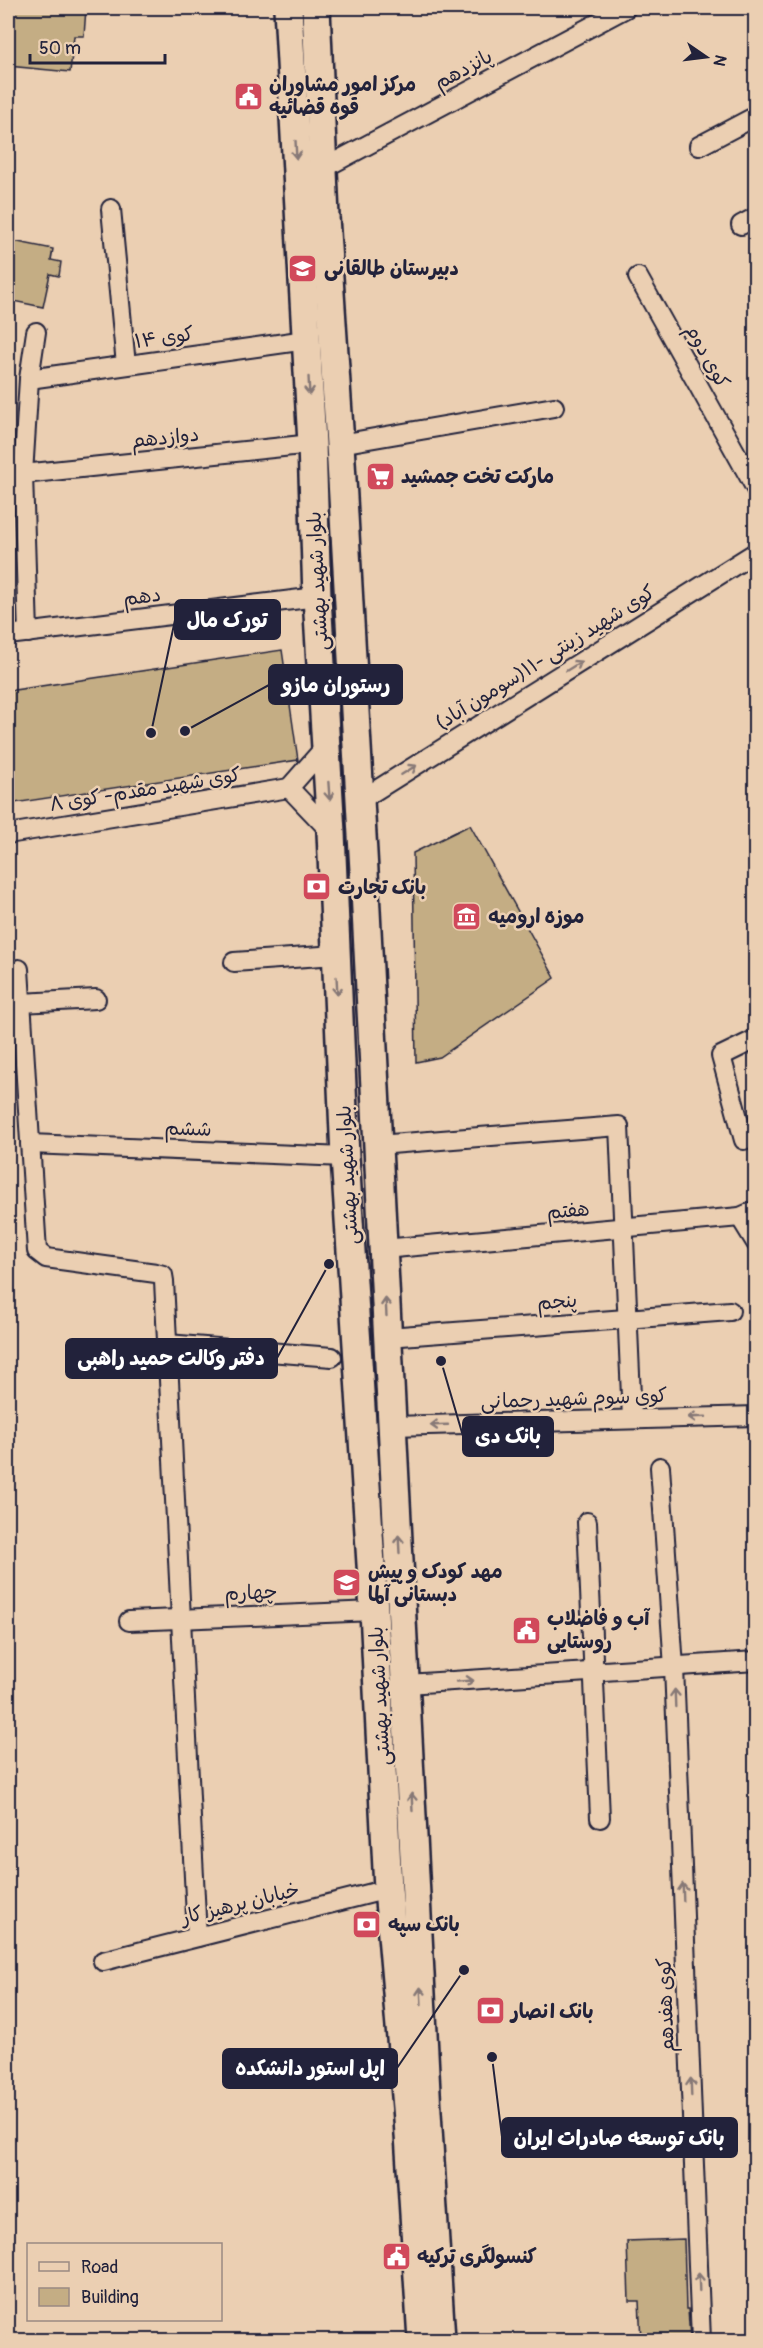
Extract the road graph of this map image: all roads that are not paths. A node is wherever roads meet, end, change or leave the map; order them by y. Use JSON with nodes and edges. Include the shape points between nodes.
{"nodes":[{"id":1,"x":288,"y":8,"type":"edge"},
{"id":2,"x":316,"y":8,"type":"edge"},
{"id":3,"x":626,"y":8,"type":"edge"},
{"id":4,"x":756,"y":116,"type":"edge"},
{"id":5,"x":699,"y":146,"type":"dead end"},
{"id":6,"x":322,"y":169,"type":"junction"},
{"id":7,"x":111,"y":209,"type":"dead end"},
{"id":8,"x":312,"y":219,"type":"junction"},
{"id":9,"x":638,"y":277,"type":"dead end"},
{"id":10,"x":36,"y":332,"type":"dead end"},
{"id":11,"x":306,"y":340,"type":"junction"},
{"id":12,"x":126,"y":365,"type":"junction"},
{"id":13,"x":29,"y":379,"type":"junction"},
{"id":14,"x":554,"y":407,"type":"dead end"},
{"id":15,"x":312,"y":444,"type":"junction"},
{"id":16,"x":340,"y":444,"type":"junction"},
{"id":17,"x":22,"y":474,"type":"junction"},
{"id":18,"x":756,"y":489,"type":"edge"},
{"id":19,"x":756,"y":552,"type":"edge"},
{"id":20,"x":317,"y":597,"type":"junction"},
{"id":21,"x":28,"y":633,"type":"junction"},
{"id":22,"x":8,"y":635,"type":"edge"},
{"id":23,"x":326,"y":746,"type":"junction"},
{"id":24,"x":289,"y":788,"type":"junction"},
{"id":25,"x":359,"y":801,"type":"junction"},
{"id":26,"x":331,"y":832,"type":"junction"},
{"id":27,"x":8,"y":834,"type":"edge"},
{"id":28,"x":336,"y":955,"type":"junction"},
{"id":29,"x":234,"y":962,"type":"dead end"},
{"id":30,"x":19,"y":969,"type":"dead end"},
{"id":31,"x":96,"y":999,"type":"dead end"},
{"id":32,"x":21,"y":1003,"type":"junction"},
{"id":33,"x":756,"y":1039,"type":"edge"},
{"id":34,"x":756,"y":1134,"type":"edge"},
{"id":35,"x":30,"y":1144,"type":"junction"},
{"id":36,"x":378,"y":1145,"type":"junction"},
{"id":37,"x":345,"y":1157,"type":"junction"},
{"id":38,"x":748,"y":1214,"type":"edge"},
{"id":39,"x":624,"y":1228,"type":"junction"},
{"id":40,"x":756,"y":1243,"type":"edge"},
{"id":41,"x":384,"y":1249,"type":"junction"},
{"id":42,"x":730,"y":1311,"type":"dead end"},
{"id":43,"x":627,"y":1319,"type":"junction"},
{"id":44,"x":388,"y":1337,"type":"junction"},
{"id":45,"x":167,"y":1344,"type":"junction"},
{"id":46,"x":332,"y":1357,"type":"dead end"},
{"id":47,"x":756,"y":1416,"type":"edge"},
{"id":48,"x":632,"y":1419,"type":"junction"},
{"id":49,"x":393,"y":1426,"type":"junction"},
{"id":50,"x":660,"y":1467,"type":"dead end"},
{"id":51,"x":587,"y":1522,"type":"dead end"},
{"id":52,"x":374,"y":1611,"type":"junction"},
{"id":53,"x":180,"y":1617,"type":"junction"},
{"id":54,"x":129,"y":1621,"type":"dead end"},
{"id":55,"x":756,"y":1661,"type":"edge"},
{"id":56,"x":674,"y":1667,"type":"junction"},
{"id":57,"x":595,"y":1672,"type":"junction"},
{"id":58,"x":407,"y":1684,"type":"junction"},
{"id":59,"x":600,"y":1818,"type":"dead end"},
{"id":60,"x":388,"y":1889,"type":"junction"},
{"id":61,"x":197,"y":1937,"type":"junction"},
{"id":62,"x":103,"y":1961,"type":"dead end"},
{"id":63,"x":415,"y":2074,"type":"junction"},
{"id":64,"x":408,"y":2340,"type":"edge"},
{"id":65,"x":422,"y":2340,"type":"edge"},
{"id":66,"x":441,"y":2340,"type":"edge"},
{"id":67,"x":459,"y":2340,"type":"edge"},
{"id":68,"x":701,"y":2340,"type":"edge"}],
"edges":[{"from":1,"to":8,"type":"main road","name":"بلوار شهید بهشتی","one_way":true},
{"from":2,"to":6,"type":"main road","name":"بلوار شهید بهشتی"},
{"from":3,"to":6,"type":"street","name":"پانزدهم"},
{"from":4,"to":5,"type":"street"},
{"from":6,"to":8,"type":"main road","name":"بلوار شهید بهشتی"},
{"from":7,"to":12,"type":"street"},
{"from":8,"to":11,"type":"main road","name":"بلوار شهید بهشتی"},
{"from":8,"to":16,"type":"main road","name":"بلوار شهید بهشتی"},
{"from":9,"to":18,"type":"street","name":"کوی دوم"},
{"from":10,"to":13,"type":"street"},
{"from":11,"to":12,"type":"street","name":"کوی ۱۴"},
{"from":11,"to":15,"type":"main road","name":"بلوار شهید بهشتی","one_way":true},
{"from":12,"to":13,"type":"street","name":"کوی ۱۴"},
{"from":13,"to":17,"type":"street"},
{"from":14,"to":16,"type":"street"},
{"from":15,"to":17,"type":"street","name":"دوازدهم"},
{"from":15,"to":20,"type":"main road","name":"بلوار شهید بهشتی"},
{"from":16,"to":25,"type":"main road","name":"بلوار شهید بهشتی"},
{"from":17,"to":21,"type":"street"},
{"from":25,"to":19,"type":"street","name":"کوی شهید زینتی -۱۱(سومون آباد)","one_way":true},
{"from":20,"to":21,"type":"street","name":"دهم"},
{"from":20,"to":23,"type":"main road","name":"بلوار شهید بهشتی"},
{"from":21,"to":22,"type":"street","name":"دهم"},
{"from":23,"to":24,"type":"street"},
{"from":23,"to":26,"type":"main road","name":"بلوار شهید بهشتی","one_way":true},
{"from":24,"to":26,"type":"street"},
{"from":24,"to":27,"type":"street","name":"کوی شهید مقدم- کوی ۸"},
{"from":25,"to":36,"type":"main road","name":"بلوار شهید بهشتی"},
{"from":26,"to":28,"type":"main road","name":"بلوار شهید بهشتی"},
{"from":28,"to":29,"type":"street"},
{"from":28,"to":37,"type":"main road","name":"بلوار شهید بهشتی","one_way":true},
{"from":30,"to":32,"type":"street"},
{"from":31,"to":32,"type":"street"},
{"from":32,"to":35,"type":"street"},
{"from":33,"to":34,"type":"street","via":[[721,1056],[744,1140]]},
{"from":35,"to":37,"type":"street","name":"ششم"},
{"from":35,"to":45,"type":"street","via":[[37,1251],[46,1258],[163,1275]]},
{"from":36,"to":39,"type":"street","via":[[619,1126]]},
{"from":36,"to":41,"type":"main road","name":"بلوار شهید بهشتی"},
{"from":37,"to":52,"type":"main road","name":"بلوار شهید بهشتی"},
{"from":38,"to":39,"type":"street","name":"هفتم"},
{"from":38,"to":40,"type":"street"},
{"from":39,"to":41,"type":"street","name":"هفتم"},
{"from":39,"to":43,"type":"street"},
{"from":44,"to":41,"type":"main road","name":"بلوار شهید بهشتی","one_way":true},
{"from":42,"to":43,"type":"street","name":"پنجم"},
{"from":43,"to":44,"type":"street","name":"پنجم"},
{"from":43,"to":48,"type":"street"},
{"from":44,"to":49,"type":"main road","name":"بلوار شهید بهشتی"},
{"from":45,"to":46,"type":"street"},
{"from":45,"to":53,"type":"street"},
{"from":47,"to":48,"type":"street","name":"کوی سوم شهید رحمانی","one_way":true},
{"from":48,"to":49,"type":"street","name":"کوی سوم شهید رحمانی","one_way":true},
{"from":58,"to":49,"type":"main road","name":"بلوار شهید بهشتی","one_way":true},
{"from":50,"to":56,"type":"street","name":"کوی هفدهم"},
{"from":51,"to":57,"type":"street"},
{"from":52,"to":53,"type":"street","name":"چهارم"},
{"from":52,"to":60,"type":"main road","name":"بلوار شهید بهشتی"},
{"from":53,"to":54,"type":"street","name":"چهارم"},
{"from":53,"to":61,"type":"street"},
{"from":55,"to":56,"type":"street"},
{"from":56,"to":57,"type":"street"},
{"from":68,"to":56,"type":"street","name":"کوی هفدهم","one_way":true},
{"from":58,"to":57,"type":"street","one_way":true},
{"from":57,"to":59,"type":"street"},
{"from":63,"to":58,"type":"main road","name":"بلوار شهید بهشتی","one_way":true},
{"from":60,"to":61,"type":"street","name":"خیابان پرهیز کار"},
{"from":60,"to":63,"type":"main road","name":"بلوار شهید بهشتی"},
{"from":61,"to":62,"type":"street","name":"خیابان پرهیز کار"},
{"from":63,"to":64,"type":"main road","via":[[394,2121]]},
{"from":63,"to":65,"type":"main road","name":"بلوار شهید بهشتی"},
{"from":63,"to":66,"type":"main road","name":"بلوار شهید بهشتی"},
{"from":63,"to":67,"type":"main road","via":[[444,2115]]}]}
